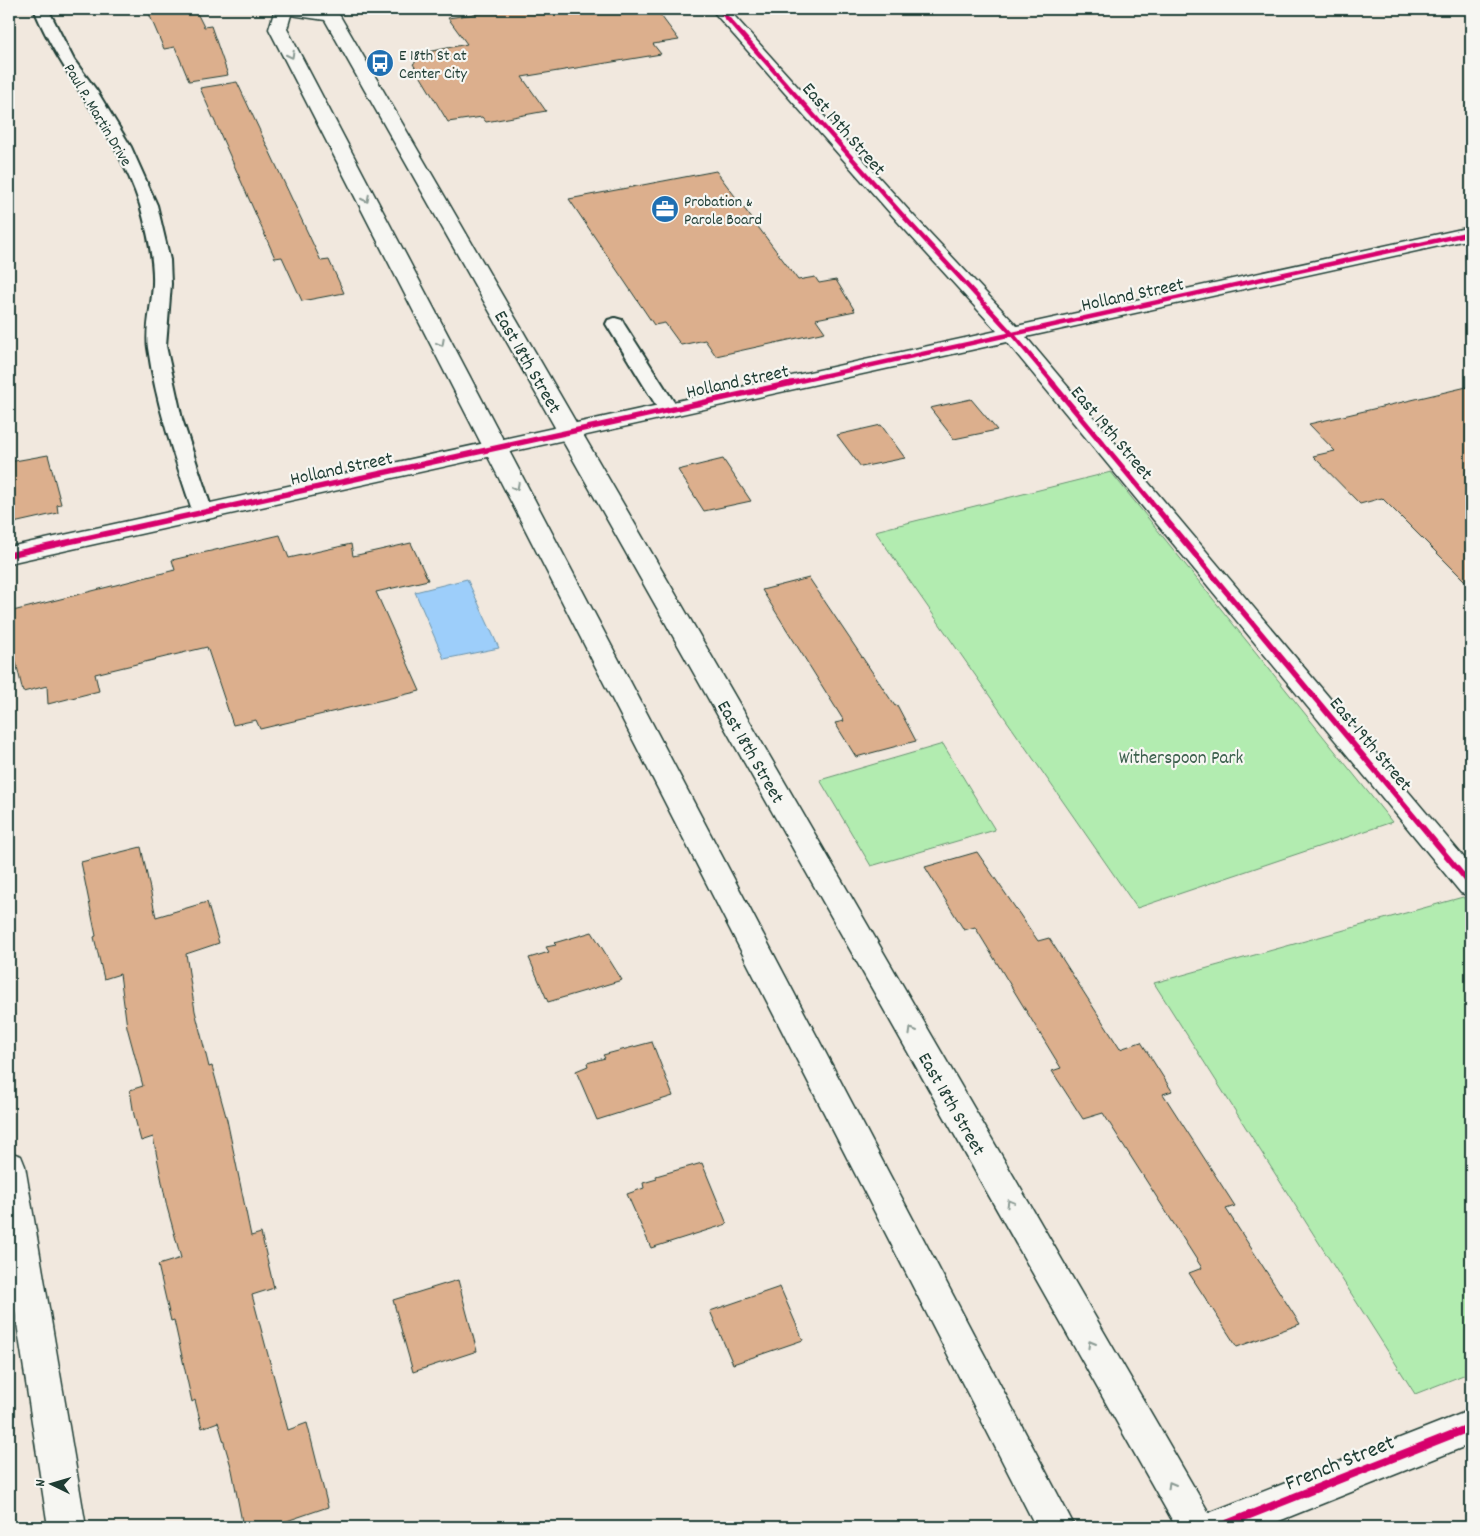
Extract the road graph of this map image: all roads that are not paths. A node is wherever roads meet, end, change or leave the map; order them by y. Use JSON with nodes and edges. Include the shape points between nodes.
{"nodes":[{"id":1,"x":41,"y":9,"type":"edge"},
{"id":2,"x":284,"y":9,"type":"edge"},
{"id":3,"x":719,"y":9,"type":"edge"},
{"id":4,"x":1471,"y":233,"type":"edge"},
{"id":5,"x":615,"y":324,"type":"dead end"},
{"id":6,"x":1012,"y":334,"type":"junction"},
{"id":7,"x":669,"y":410,"type":"junction"},
{"id":8,"x":570,"y":432,"type":"junction"},
{"id":9,"x":496,"y":449,"type":"junction"},
{"id":10,"x":203,"y":513,"type":"junction"},
{"id":11,"x":9,"y":555,"type":"edge"},
{"id":12,"x":1471,"y":885,"type":"edge"},
{"id":13,"x":9,"y":1166,"type":"edge"},
{"id":14,"x":1471,"y":1427,"type":"edge"},
{"id":15,"x":67,"y":1527,"type":"edge"},
{"id":16,"x":1056,"y":1527,"type":"edge"},
{"id":17,"x":1196,"y":1527,"type":"edge"},
{"id":18,"x":1220,"y":1527,"type":"edge"}],
"edges":[{"from":1,"to":10,"type":"lane","name":"Paul P. Martin Drive","via":[[67,61],[123,147],[148,205],[161,260],[157,346],[172,419]]},
{"from":2,"to":8,"type":"main road","name":"East 18th Street","via":[[331,16]]},
{"from":2,"to":9,"type":"main road","name":"East 18th Street","one_way":true,"via":[[278,29]]},
{"from":3,"to":6,"type":"main road","name":"East 19th Street","via":[[904,218]]},
{"from":4,"to":6,"type":"main road","name":"Holland Street"},
{"from":5,"to":7,"type":"lane"},
{"from":6,"to":7,"type":"main road","name":"Holland Street"},
{"from":6,"to":12,"type":"main road","name":"East 19th Street"},
{"from":7,"to":8,"type":"main road","name":"Holland Street"},
{"from":8,"to":9,"type":"main road","name":"Holland Street"},
{"from":17,"to":8,"type":"main road","name":"East 18th Street","one_way":true},
{"from":9,"to":10,"type":"main road","name":"Holland Street"},
{"from":9,"to":16,"type":"main road","name":"East 18th Street","one_way":true},
{"from":10,"to":11,"type":"main road","name":"Holland Street"},
{"from":13,"to":15,"type":"main road"},
{"from":14,"to":18,"type":"main road","name":"French Street"}]}
